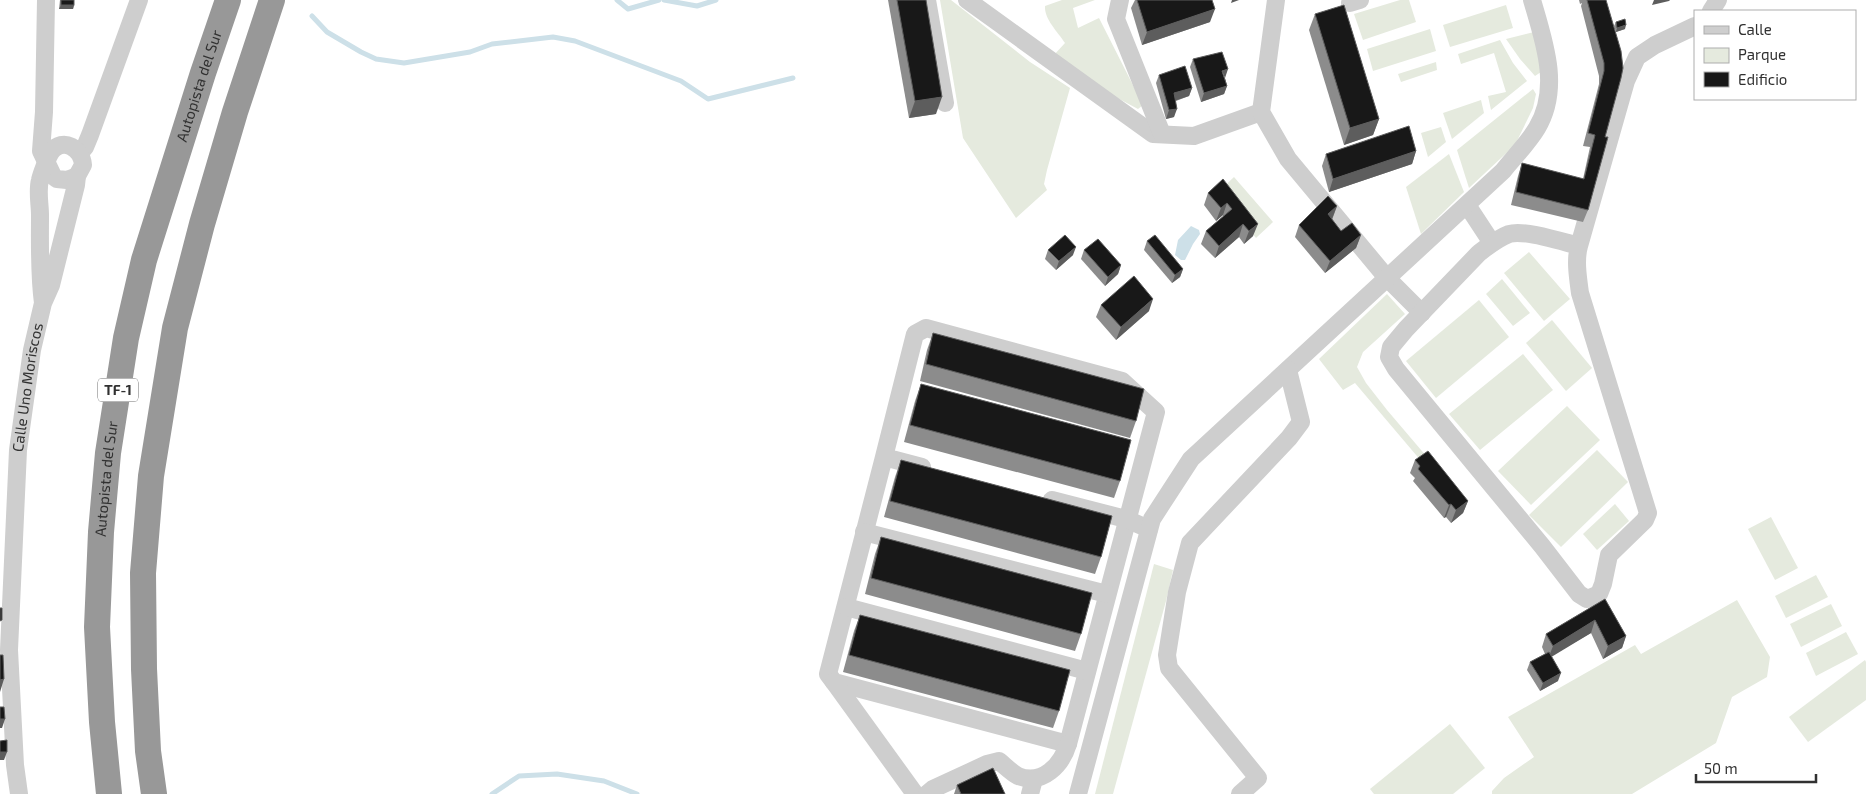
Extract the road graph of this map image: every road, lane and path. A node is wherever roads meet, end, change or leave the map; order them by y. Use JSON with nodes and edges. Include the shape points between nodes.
{"nodes":[{"id":1,"x":46,"y":0,"type":"edge"},
{"id":2,"x":139,"y":0,"type":"edge"},
{"id":3,"x":228,"y":0,"type":"edge"},
{"id":4,"x":273,"y":0,"type":"edge"},
{"id":5,"x":927,"y":0,"type":"edge"},
{"id":6,"x":967,"y":0,"type":"edge"},
{"id":7,"x":1120,"y":0,"type":"edge"},
{"id":8,"x":1276,"y":0,"type":"edge"},
{"id":9,"x":1532,"y":0,"type":"edge"},
{"id":10,"x":1694,"y":26,"type":"edge"},
{"id":11,"x":946,"y":103,"type":"dead end"},
{"id":12,"x":44,"y":112,"type":"junction"},
{"id":13,"x":1261,"y":112,"type":"junction"},
{"id":14,"x":1162,"y":134,"type":"junction"},
{"id":15,"x":62,"y":145,"type":"junction"},
{"id":16,"x":80,"y":153,"type":"junction"},
{"id":17,"x":47,"y":163,"type":"junction"},
{"id":18,"x":76,"y":176,"type":"junction"},
{"id":19,"x":1467,"y":205,"type":"junction"},
{"id":20,"x":1492,"y":243,"type":"junction"},
{"id":21,"x":1579,"y":246,"type":"junction"},
{"id":22,"x":1388,"y":278,"type":"junction"},
{"id":23,"x":43,"y":303,"type":"junction"},
{"id":24,"x":1422,"y":313,"type":"junction"},
{"id":25,"x":1288,"y":370,"type":"junction"},
{"id":26,"x":902,"y":387,"type":"junction"},
{"id":27,"x":921,"y":392,"type":"edge"},
{"id":28,"x":1126,"y":445,"type":"edge"},
{"id":29,"x":1145,"y":450,"type":"junction"},
{"id":30,"x":884,"y":457,"type":"junction"},
{"id":31,"x":940,"y":472,"type":"edge"},
{"id":32,"x":1033,"y":496,"type":"edge"},
{"id":33,"x":1126,"y":520,"type":"junction"},
{"id":34,"x":1149,"y":529,"type":"junction"},
{"id":35,"x":864,"y":532,"type":"junction"},
{"id":36,"x":1107,"y":594,"type":"junction"},
{"id":37,"x":846,"y":607,"type":"junction"},
{"id":38,"x":1087,"y":671,"type":"junction"},
{"id":39,"x":834,"y":682,"type":"junction"},
{"id":40,"x":1068,"y":744,"type":"junction"},
{"id":41,"x":1032,"y":787,"type":"edge"},
{"id":42,"x":19,"y":794,"type":"edge"},
{"id":43,"x":109,"y":794,"type":"edge"},
{"id":44,"x":154,"y":794,"type":"edge"},
{"id":45,"x":915,"y":794,"type":"edge"},
{"id":46,"x":927,"y":794,"type":"edge"},
{"id":47,"x":1078,"y":794,"type":"edge"},
{"id":48,"x":1240,"y":794,"type":"edge"}],
"edges":[{"from":1,"to":12,"type":"street"},
{"from":2,"to":16,"type":"street","name":"Calle Uno Moriscos","via":[[90,135]]},
{"from":3,"to":43,"type":"highway","name":"Autopista del Sur","number":"TF-1","via":[[144,260],[126,338],[108,453],[97,627]]},
{"from":4,"to":44,"type":"highway","via":[[202,224],[175,328],[151,476],[143,573],[148,750]]},
{"from":5,"to":11,"type":"street"},
{"from":6,"to":14,"type":"street","via":[[1153,134]]},
{"from":7,"to":14,"type":"street","via":[[1116,19]]},
{"from":8,"to":13,"type":"street"},
{"from":9,"to":19,"type":"street","via":[[1547,54],[1546,106],[1537,128],[1503,171]]},
{"from":10,"to":21,"type":"street","via":[[1638,57],[1626,81]]},
{"from":12,"to":15,"type":"street","via":[[51,137]]},
{"from":12,"to":17,"type":"street","via":[[41,151]]},
{"from":13,"to":14,"type":"street","via":[[1194,136]]},
{"from":13,"to":22,"type":"street","via":[[1288,158]]},
{"from":15,"to":16,"type":"street","via":[[72,146]]},
{"from":15,"to":17,"type":"street","via":[[51,152]]},
{"from":16,"to":18,"type":"street","name":"Calle Uno Moriscos","via":[[83,164]]},
{"from":17,"to":18,"type":"street","via":[[50,172],[58,179]]},
{"from":17,"to":23,"type":"street","via":[[40,182]]},
{"from":18,"to":23,"type":"street","name":"Calle Uno Moriscos","via":[[51,285]]},
{"from":19,"to":20,"type":"street"},
{"from":19,"to":22,"type":"street"},
{"from":20,"to":21,"type":"street","via":[[1510,233],[1532,234]]},
{"from":20,"to":24,"type":"street"},
{"from":21,"to":24,"type":"street","via":[[1580,293],[1648,512],[1609,555],[1599,594],[1587,598],[1579,594],[1396,370],[1389,357],[1391,347]]},
{"from":22,"to":24,"type":"street"},
{"from":22,"to":25,"type":"street"},
{"from":23,"to":42,"type":"street","name":"Calle Uno Moriscos","via":[[32,350],[18,460],[9,650]]},
{"from":25,"to":34,"type":"street","via":[[1191,459],[1152,519]]},
{"from":25,"to":48,"type":"street","via":[[1301,422],[1190,543],[1177,592],[1167,654],[1169,668],[1258,778]]},
{"from":26,"to":27,"type":"street"},
{"from":26,"to":29,"type":"street","via":[[915,334],[926,328],[1122,381],[1156,412]]},
{"from":26,"to":30,"type":"street"},
{"from":28,"to":29,"type":"street"},
{"from":29,"to":33,"type":"street"},
{"from":30,"to":31,"type":"street"},
{"from":30,"to":35,"type":"street"},
{"from":32,"to":33,"type":"street"},
{"from":33,"to":34,"type":"street"},
{"from":33,"to":36,"type":"street"},
{"from":34,"to":47,"type":"street"},
{"from":35,"to":36,"type":"street"},
{"from":35,"to":37,"type":"street"},
{"from":36,"to":38,"type":"street"},
{"from":37,"to":38,"type":"street"},
{"from":37,"to":39,"type":"street","via":[[828,674]]},
{"from":38,"to":40,"type":"street"},
{"from":39,"to":40,"type":"street"},
{"from":39,"to":45,"type":"street"},
{"from":40,"to":41,"type":"street","via":[[1064,757]]},
{"from":41,"to":46,"type":"street","via":[[999,761]]}]}
